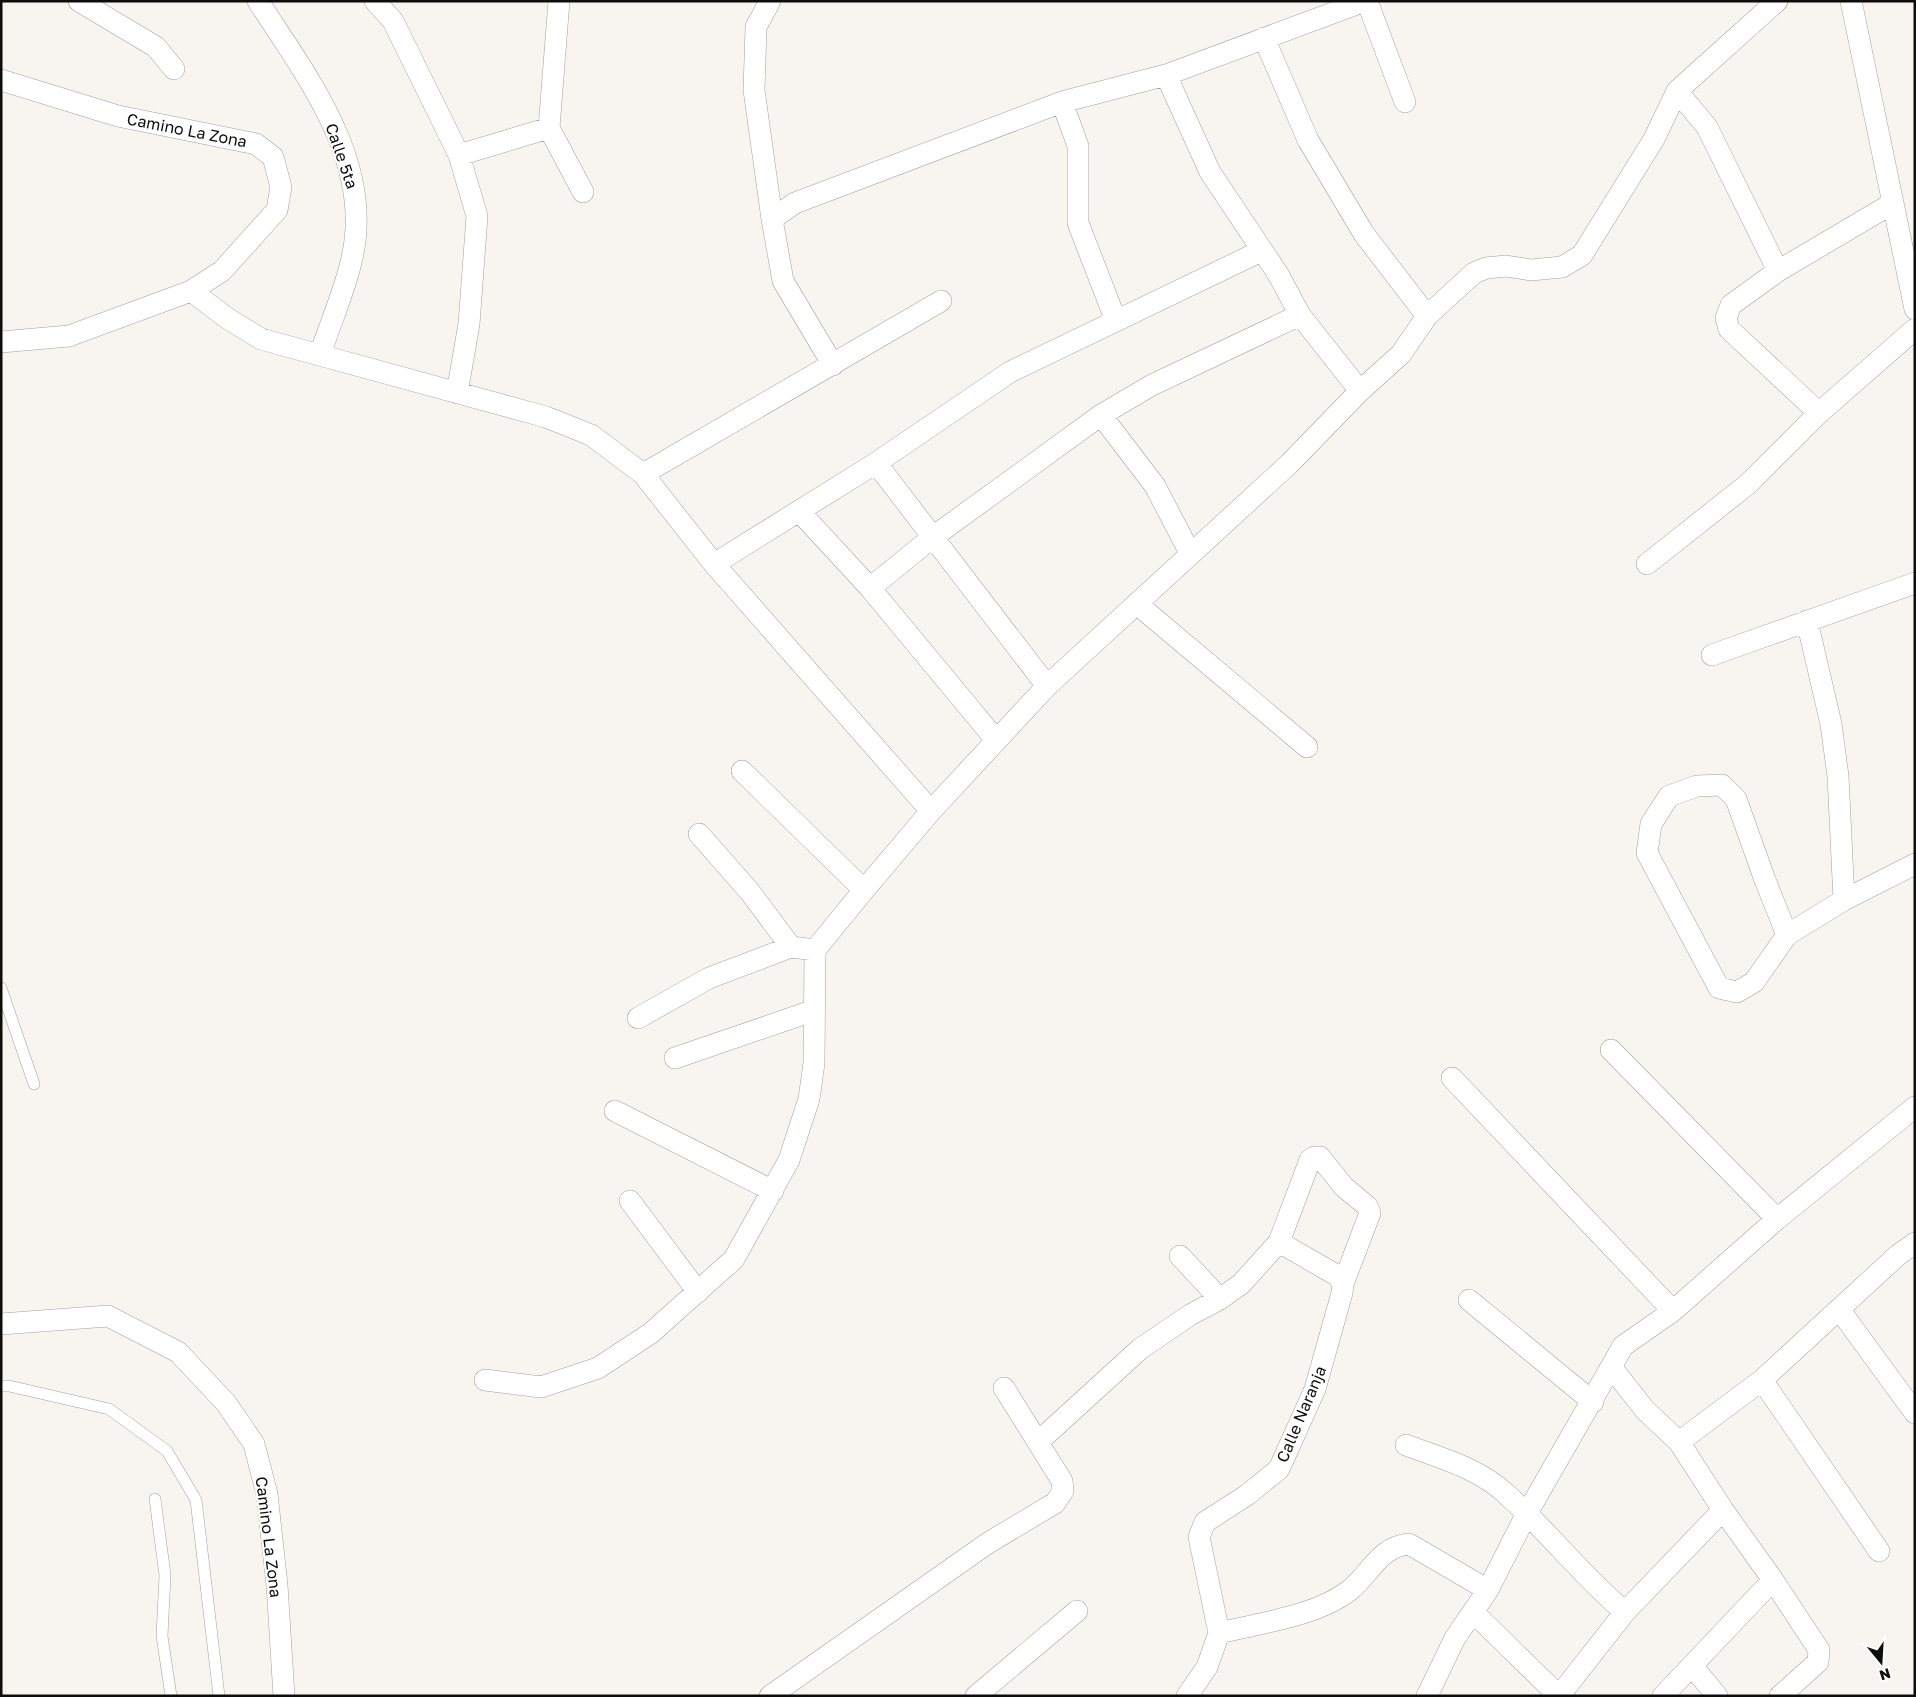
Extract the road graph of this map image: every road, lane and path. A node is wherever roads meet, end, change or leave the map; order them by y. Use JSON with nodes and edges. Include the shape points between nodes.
{"nodes":[{"id":1,"x":79,"y":1,"type":"edge"},
{"id":2,"x":258,"y":1,"type":"edge"},
{"id":3,"x":375,"y":1,"type":"edge"},
{"id":4,"x":560,"y":1,"type":"edge"},
{"id":5,"x":770,"y":1,"type":"edge"},
{"id":6,"x":1366,"y":1,"type":"edge"},
{"id":7,"x":1777,"y":1,"type":"edge"},
{"id":8,"x":1851,"y":1,"type":"edge"},
{"id":9,"x":1264,"y":38,"type":"junction"},
{"id":10,"x":174,"y":69,"type":"dead end"},
{"id":11,"x":1166,"y":75,"type":"junction"},
{"id":12,"x":1,"y":80,"type":"edge"},
{"id":13,"x":1677,"y":91,"type":"junction"},
{"id":14,"x":1062,"y":102,"type":"junction"},
{"id":15,"x":1405,"y":102,"type":"dead end"},
{"id":16,"x":549,"y":128,"type":"junction"},
{"id":17,"x":459,"y":155,"type":"junction"},
{"id":18,"x":583,"y":192,"type":"dead end"},
{"id":19,"x":1893,"y":202,"type":"junction"},
{"id":20,"x":772,"y":219,"type":"junction"},
{"id":21,"x":1260,"y":251,"type":"junction"},
{"id":22,"x":1778,"y":270,"type":"junction"},
{"id":23,"x":191,"y":292,"type":"junction"},
{"id":24,"x":1914,"y":296,"type":"edge"},
{"id":25,"x":941,"y":301,"type":"dead end"},
{"id":26,"x":1300,"y":315,"type":"junction"},
{"id":27,"x":1427,"y":316,"type":"junction"},
{"id":28,"x":1116,"y":321,"type":"junction"},
{"id":29,"x":1915,"y":329,"type":"edge"},
{"id":30,"x":1,"y":342,"type":"edge"},
{"id":31,"x":320,"y":355,"type":"junction"},
{"id":32,"x":833,"y":365,"type":"junction"},
{"id":33,"x":1360,"y":391,"type":"junction"},
{"id":34,"x":457,"y":393,"type":"junction"},
{"id":35,"x":1819,"y":413,"type":"junction"},
{"id":36,"x":1101,"y":415,"type":"junction"},
{"id":37,"x":876,"y":463,"type":"junction"},
{"id":38,"x":643,"y":474,"type":"junction"},
{"id":39,"x":799,"y":511,"type":"junction"},
{"id":40,"x":933,"y":537,"type":"junction"},
{"id":41,"x":1190,"y":553,"type":"junction"},
{"id":42,"x":714,"y":564,"type":"junction"},
{"id":43,"x":1647,"y":564,"type":"dead end"},
{"id":44,"x":1915,"y":583,"type":"edge"},
{"id":45,"x":870,"y":588,"type":"junction"},
{"id":46,"x":1137,"y":604,"type":"junction"},
{"id":47,"x":1807,"y":621,"type":"junction"},
{"id":48,"x":1712,"y":654,"type":"dead end"},
{"id":49,"x":1047,"y":686,"type":"junction"},
{"id":50,"x":996,"y":740,"type":"junction"},
{"id":51,"x":1307,"y":747,"type":"dead end"},
{"id":52,"x":742,"y":771,"type":"dead end"},
{"id":53,"x":931,"y":811,"type":"junction"},
{"id":54,"x":699,"y":834,"type":"dead end"},
{"id":55,"x":1915,"y":864,"type":"edge"},
{"id":56,"x":864,"y":890,"type":"junction"},
{"id":57,"x":1844,"y":900,"type":"junction"},
{"id":58,"x":1787,"y":935,"type":"junction"},
{"id":59,"x":791,"y":947,"type":"junction"},
{"id":60,"x":815,"y":950,"type":"junction"},
{"id":61,"x":1,"y":988,"type":"edge"},
{"id":62,"x":815,"y":1010,"type":"junction"},
{"id":63,"x":638,"y":1018,"type":"dead end"},
{"id":64,"x":1612,"y":1050,"type":"dead end"},
{"id":65,"x":675,"y":1058,"type":"dead end"},
{"id":66,"x":1452,"y":1078,"type":"dead end"},
{"id":67,"x":34,"y":1084,"type":"dead end"},
{"id":68,"x":1915,"y":1107,"type":"edge"},
{"id":69,"x":615,"y":1111,"type":"dead end"},
{"id":70,"x":772,"y":1191,"type":"junction"},
{"id":71,"x":630,"y":1201,"type":"dead end"},
{"id":72,"x":1777,"y":1219,"type":"junction"},
{"id":73,"x":1279,"y":1242,"type":"junction"},
{"id":74,"x":1915,"y":1242,"type":"edge"},
{"id":75,"x":1180,"y":1256,"type":"dead end"},
{"id":76,"x":1343,"y":1284,"type":"junction"},
{"id":77,"x":698,"y":1292,"type":"junction"},
{"id":78,"x":1220,"y":1299,"type":"junction"},
{"id":79,"x":1469,"y":1300,"type":"dead end"},
{"id":80,"x":1839,"y":1309,"type":"junction"},
{"id":81,"x":1673,"y":1311,"type":"junction"},
{"id":82,"x":1,"y":1324,"type":"edge"},
{"id":83,"x":1612,"y":1368,"type":"junction"},
{"id":84,"x":486,"y":1380,"type":"dead end"},
{"id":85,"x":1762,"y":1380,"type":"junction"},
{"id":86,"x":1,"y":1386,"type":"edge"},
{"id":87,"x":1004,"y":1388,"type":"dead end"},
{"id":88,"x":1593,"y":1402,"type":"junction"},
{"id":89,"x":1915,"y":1413,"type":"edge"},
{"id":90,"x":1038,"y":1442,"type":"junction"},
{"id":91,"x":1679,"y":1442,"type":"junction"},
{"id":92,"x":1406,"y":1445,"type":"dead end"},
{"id":93,"x":156,"y":1499,"type":"dead end"},
{"id":94,"x":1723,"y":1510,"type":"junction"},
{"id":95,"x":1526,"y":1515,"type":"junction"},
{"id":96,"x":1880,"y":1551,"type":"dead end"},
{"id":97,"x":1773,"y":1580,"type":"junction"},
{"id":98,"x":1488,"y":1590,"type":"junction"},
{"id":99,"x":1077,"y":1612,"type":"dead end"},
{"id":100,"x":1473,"y":1612,"type":"junction"},
{"id":101,"x":1625,"y":1612,"type":"junction"},
{"id":102,"x":1220,"y":1633,"type":"junction"},
{"id":103,"x":1693,"y":1667,"type":"junction"},
{"id":104,"x":171,"y":1696,"type":"edge"},
{"id":105,"x":219,"y":1696,"type":"edge"},
{"id":106,"x":284,"y":1696,"type":"edge"},
{"id":107,"x":770,"y":1696,"type":"edge"},
{"id":108,"x":976,"y":1696,"type":"edge"},
{"id":109,"x":1187,"y":1696,"type":"edge"},
{"id":110,"x":1427,"y":1696,"type":"edge"},
{"id":111,"x":1559,"y":1696,"type":"edge"},
{"id":112,"x":1663,"y":1696,"type":"edge"},
{"id":113,"x":1717,"y":1696,"type":"edge"},
{"id":114,"x":1780,"y":1696,"type":"edge"}],
"edges":[{"from":1,"to":10,"type":"street","via":[[156,47]]},
{"from":2,"to":31,"type":"street","name":"Calle 5ta","via":[[324,104],[351,171],[358,205],[352,257]]},
{"from":3,"to":17,"type":"street","via":[[392,21]]},
{"from":4,"to":16,"type":"street"},
{"from":5,"to":20,"type":"street","via":[[756,27],[754,90]]},
{"from":6,"to":9,"type":"street"},
{"from":6,"to":15,"type":"street"},
{"from":7,"to":13,"type":"street"},
{"from":8,"to":19,"type":"street"},
{"from":9,"to":11,"type":"street"},
{"from":9,"to":27,"type":"street","via":[[1308,140],[1364,234]]},
{"from":11,"to":14,"type":"street"},
{"from":11,"to":21,"type":"street","via":[[1210,172]]},
{"from":12,"to":23,"type":"street","name":"Camino La Zona","via":[[118,116],[256,144],[272,157],[281,187],[277,210],[222,272]]},
{"from":13,"to":22,"type":"street","via":[[1707,127]]},
{"from":13,"to":27,"type":"street","via":[[1654,139],[1582,255],[1562,267],[1531,270],[1506,266],[1486,268],[1474,273]]},
{"from":14,"to":20,"type":"street","via":[[795,203]]},
{"from":14,"to":28,"type":"street","via":[[1078,146],[1078,223]]},
{"from":16,"to":17,"type":"street"},
{"from":16,"to":18,"type":"street"},
{"from":17,"to":34,"type":"street","via":[[477,216],[469,324]]},
{"from":19,"to":22,"type":"street"},
{"from":19,"to":24,"type":"street"},
{"from":20,"to":32,"type":"street","via":[[783,281]]},
{"from":21,"to":26,"type":"street","via":[[1278,274]]},
{"from":21,"to":28,"type":"street"},
{"from":22,"to":35,"type":"street","via":[[1731,305],[1726,318],[1729,329]]},
{"from":23,"to":30,"type":"street","name":"Camino La Zona","via":[[69,336]]},
{"from":23,"to":31,"type":"street","via":[[261,339]]},
{"from":25,"to":32,"type":"street"},
{"from":26,"to":33,"type":"street"},
{"from":26,"to":36,"type":"street","via":[[1152,385]]},
{"from":27,"to":33,"type":"street","via":[[1401,354]]},
{"from":28,"to":37,"type":"street","via":[[1010,372]]},
{"from":29,"to":35,"type":"street"},
{"from":31,"to":34,"type":"street"},
{"from":32,"to":38,"type":"street"},
{"from":33,"to":41,"type":"street","via":[[1289,464]]},
{"from":34,"to":38,"type":"street","via":[[546,417],[591,435]]},
{"from":35,"to":43,"type":"street","via":[[1748,484]]},
{"from":36,"to":40,"type":"street"},
{"from":36,"to":41,"type":"street","via":[[1155,486]]},
{"from":37,"to":39,"type":"street"},
{"from":37,"to":40,"type":"street"},
{"from":38,"to":42,"type":"street"},
{"from":39,"to":42,"type":"street"},
{"from":39,"to":45,"type":"street"},
{"from":40,"to":45,"type":"street"},
{"from":40,"to":49,"type":"street"},
{"from":41,"to":46,"type":"street"},
{"from":42,"to":53,"type":"street"},
{"from":44,"to":47,"type":"street"},
{"from":45,"to":50,"type":"street"},
{"from":46,"to":49,"type":"street"},
{"from":46,"to":51,"type":"street"},
{"from":47,"to":48,"type":"street"},
{"from":47,"to":57,"type":"street","via":[[1832,732],[1838,776]]},
{"from":49,"to":50,"type":"street"},
{"from":50,"to":53,"type":"street"},
{"from":52,"to":56,"type":"street"},
{"from":53,"to":56,"type":"street"},
{"from":54,"to":59,"type":"street","via":[[750,892]]},
{"from":55,"to":57,"type":"street"},
{"from":56,"to":60,"type":"street"},
{"from":57,"to":58,"type":"street"},
{"from":58,"to":58,"type":"street","via":[[1754,982],[1737,992],[1719,988],[1647,853],[1651,824],[1669,796],[1697,786],[1722,785],[1736,799]]},
{"from":59,"to":60,"type":"street"},
{"from":59,"to":63,"type":"street","via":[[710,978]]},
{"from":60,"to":62,"type":"street"},
{"from":61,"to":67,"type":"lane"},
{"from":62,"to":65,"type":"street"},
{"from":62,"to":70,"type":"street","via":[[814,1063],[809,1099],[789,1160]]},
{"from":64,"to":72,"type":"street"},
{"from":66,"to":81,"type":"street"},
{"from":68,"to":72,"type":"street"},
{"from":69,"to":70,"type":"street"},
{"from":70,"to":77,"type":"street","via":[[734,1258]]},
{"from":71,"to":77,"type":"street"},
{"from":72,"to":81,"type":"street"},
{"from":73,"to":76,"type":"street","via":[[1338,1276]]},
{"from":73,"to":76,"type":"street","name":"Calle Naranja","via":[[1310,1160],[1314,1156],[1320,1157],[1370,1213]]},
{"from":73,"to":78,"type":"street","via":[[1241,1284]]},
{"from":74,"to":80,"type":"street"},
{"from":75,"to":78,"type":"street"},
{"from":76,"to":102,"type":"street","name":"Calle Naranja","via":[[1315,1389],[1279,1468],[1247,1495],[1205,1522],[1199,1537]]},
{"from":77,"to":84,"type":"street","via":[[651,1333],[598,1368],[541,1387]]},
{"from":78,"to":90,"type":"street","via":[[1190,1314],[1140,1349]]},
{"from":79,"to":88,"type":"street"},
{"from":80,"to":85,"type":"street"},
{"from":80,"to":89,"type":"street"},
{"from":81,"to":83,"type":"street","via":[[1623,1346]]},
{"from":82,"to":106,"type":"street","name":"Camino La Zona","via":[[108,1316],[178,1352],[226,1403],[254,1444],[266,1494],[277,1585]]},
{"from":83,"to":88,"type":"street"},
{"from":83,"to":91,"type":"street","via":[[1645,1410]]},
{"from":85,"to":91,"type":"street"},
{"from":85,"to":96,"type":"street"},
{"from":86,"to":105,"type":"lane","via":[[109,1408],[167,1451],[196,1500]]},
{"from":87,"to":90,"type":"street"},
{"from":88,"to":95,"type":"street"},
{"from":90,"to":107,"type":"street","via":[[1062,1480],[1063,1491],[1055,1503],[988,1543]]},
{"from":91,"to":94,"type":"street"},
{"from":92,"to":95,"type":"street","via":[[1468,1468],[1505,1492]]},
{"from":93,"to":104,"type":"lane","via":[[164,1575],[162,1636]]},
{"from":94,"to":97,"type":"street"},
{"from":94,"to":101,"type":"street"},
{"from":95,"to":98,"type":"street"},
{"from":95,"to":101,"type":"street"},
{"from":97,"to":103,"type":"street"},
{"from":97,"to":114,"type":"street","via":[[1819,1650],[1818,1662]]},
{"from":98,"to":100,"type":"street"},
{"from":98,"to":102,"type":"street","via":[[1408,1544],[1396,1545],[1386,1551],[1350,1590],[1318,1608]]},
{"from":99,"to":108,"type":"street"},
{"from":100,"to":110,"type":"street","via":[[1455,1638]]},
{"from":100,"to":111,"type":"street"},
{"from":101,"to":111,"type":"street"},
{"from":102,"to":109,"type":"street","via":[[1207,1667]]},
{"from":103,"to":112,"type":"street"},
{"from":103,"to":113,"type":"street"}]}
